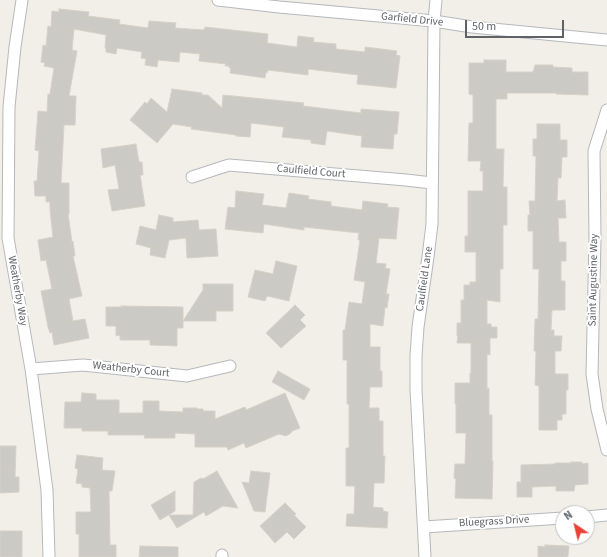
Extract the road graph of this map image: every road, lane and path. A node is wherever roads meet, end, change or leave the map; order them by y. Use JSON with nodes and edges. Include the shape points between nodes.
{"nodes":[{"id":1,"x":22,"y":0,"type":"edge"},
{"id":2,"x":218,"y":0,"type":"edge"},
{"id":3,"x":436,"y":0,"type":"edge"},
{"id":4,"x":434,"y":21,"type":"junction"},
{"id":5,"x":607,"y":40,"type":"edge"},
{"id":6,"x":607,"y":110,"type":"edge"},
{"id":7,"x":192,"y":177,"type":"dead end"},
{"id":8,"x":432,"y":183,"type":"junction"},
{"id":9,"x":4,"y":238,"type":"edge"},
{"id":10,"x":230,"y":366,"type":"dead end"},
{"id":11,"x":31,"y":369,"type":"junction"},
{"id":12,"x":607,"y":450,"type":"edge"},
{"id":13,"x":607,"y":515,"type":"edge"},
{"id":14,"x":595,"y":516,"type":"edge"},
{"id":15,"x":555,"y":519,"type":"edge"},
{"id":16,"x":424,"y":527,"type":"junction"},
{"id":17,"x":49,"y":557,"type":"edge"},
{"id":18,"x":425,"y":557,"type":"edge"}],
"edges":[{"from":1,"to":9,"type":"street","name":"Weatherby Way","via":[[9,107]]},
{"from":2,"to":4,"type":"street","name":"Garfield Drive"},
{"from":3,"to":4,"type":"street","name":"Caulfield Lane"},
{"from":4,"to":5,"type":"street","name":"Garfield Drive"},
{"from":4,"to":8,"type":"street","name":"Caulfield Lane"},
{"from":6,"to":12,"type":"street","name":"Saint Augustine Way","via":[[594,151],[592,374]]},
{"from":7,"to":8,"type":"street","name":"Caulfield Court","via":[[229,165]]},
{"from":8,"to":16,"type":"street","name":"Caulfield Lane","via":[[432,224],[416,356]]},
{"from":9,"to":11,"type":"street","name":"Weatherby Way"},
{"from":10,"to":11,"type":"street","name":"Weatherby Court","via":[[187,376],[83,365]]},
{"from":11,"to":17,"type":"street","name":"Weatherby Way","via":[[47,490]]},
{"from":13,"to":14,"type":"street"},
{"from":15,"to":16,"type":"street","name":"Bluegrass Drive"},
{"from":16,"to":18,"type":"street","name":"Caulfield Lane"}]}
